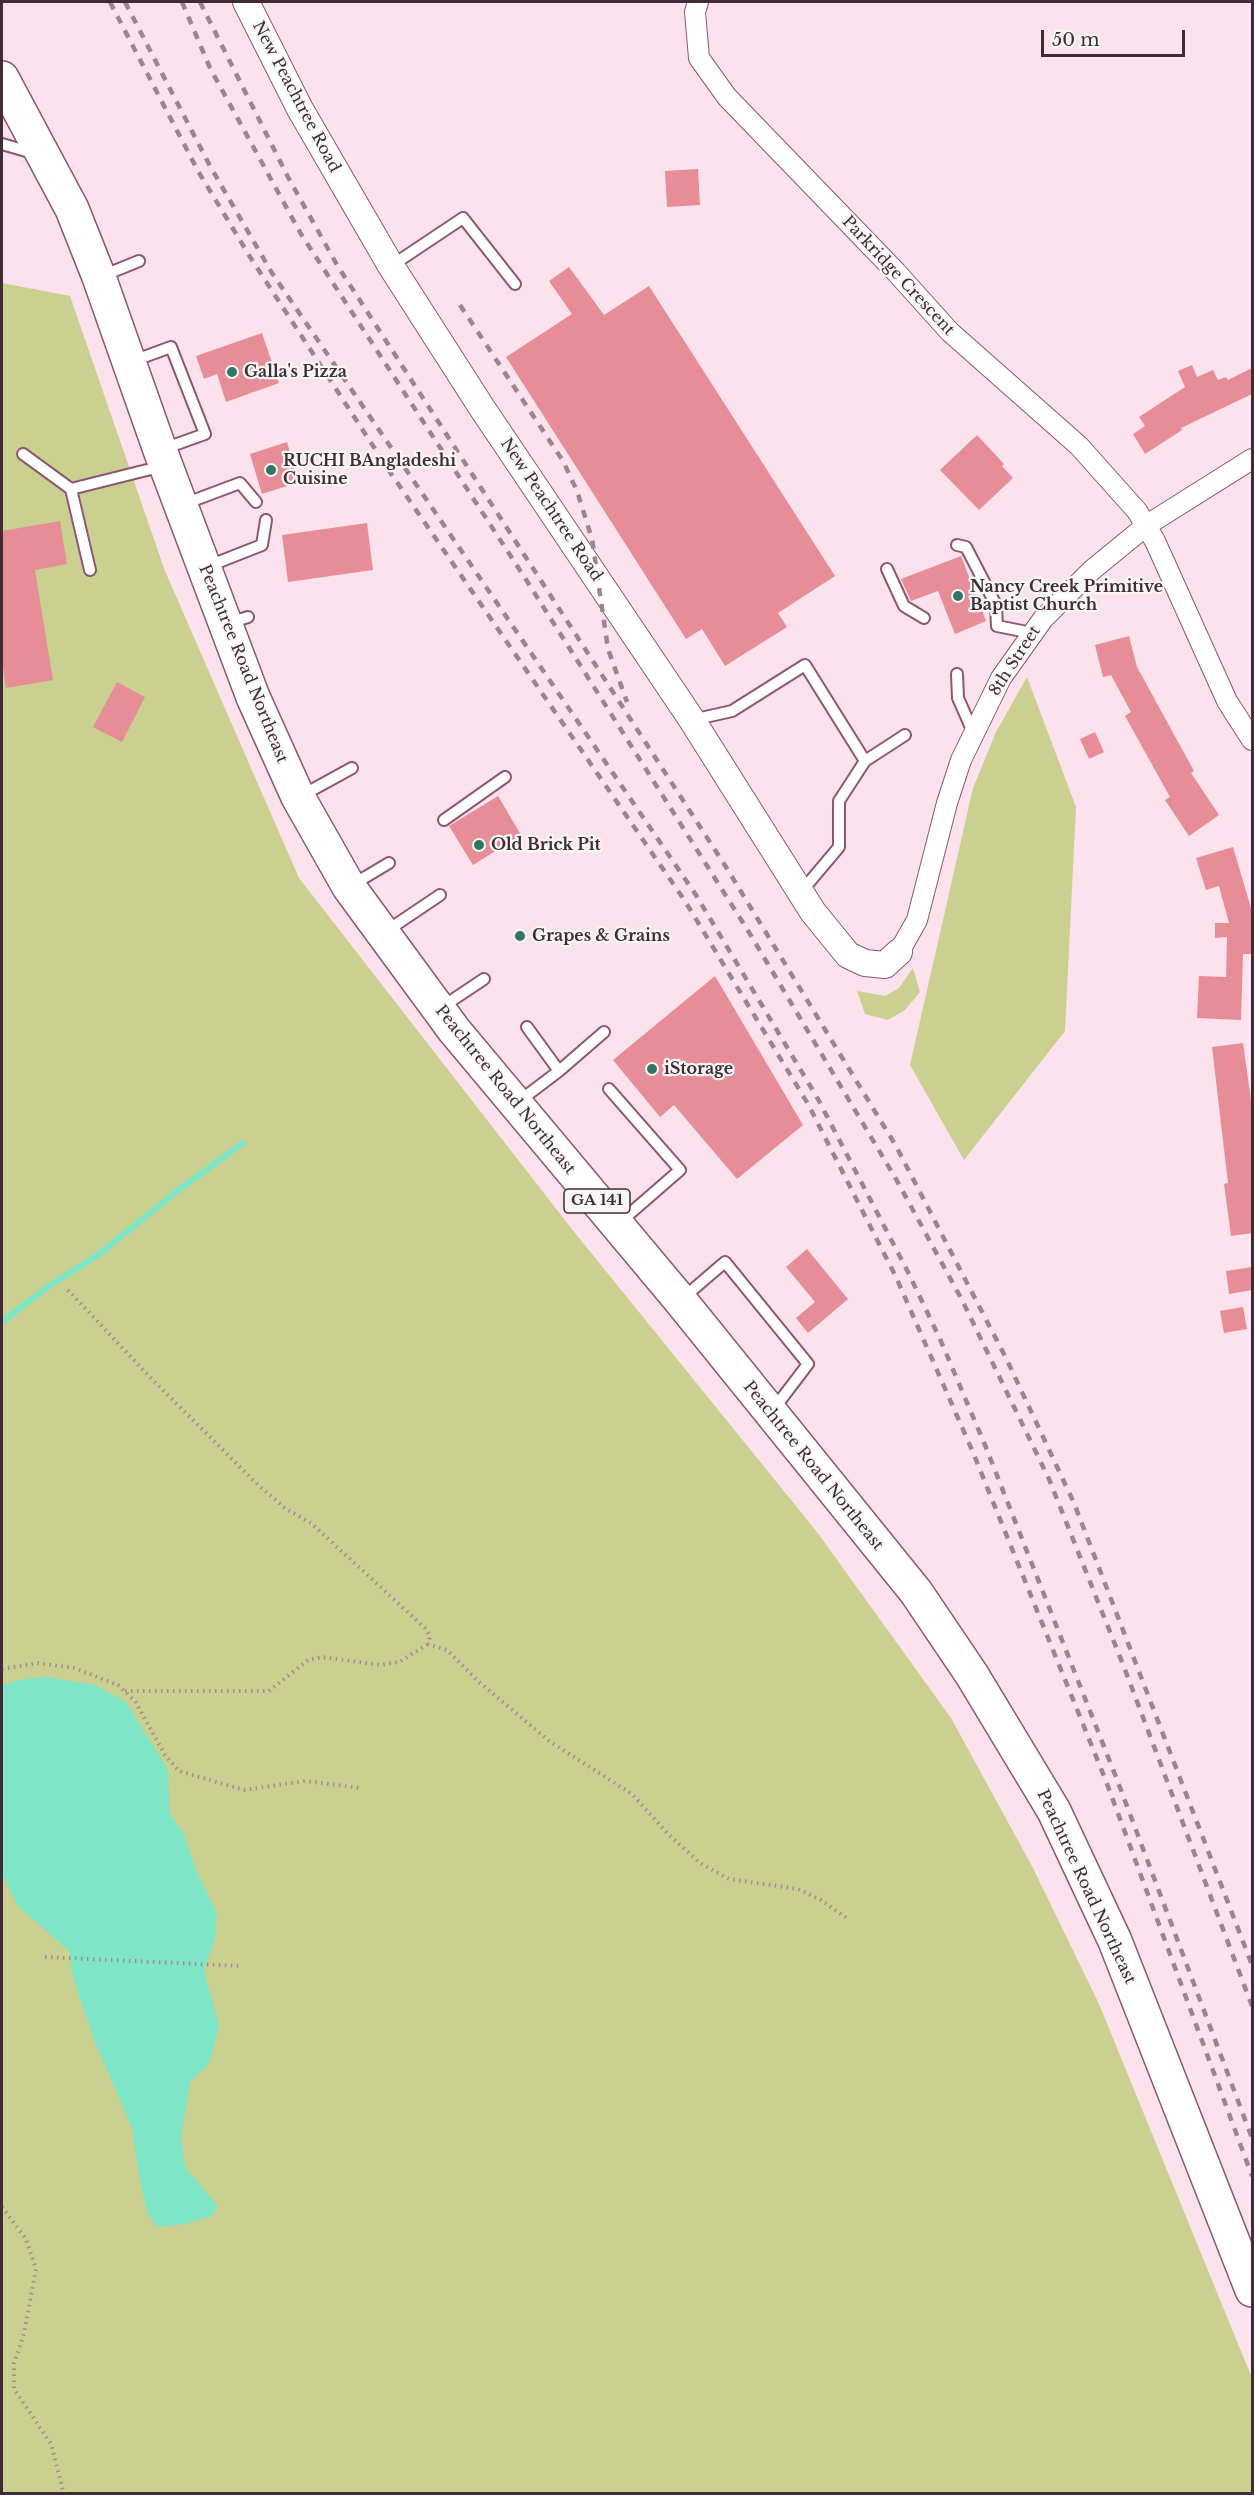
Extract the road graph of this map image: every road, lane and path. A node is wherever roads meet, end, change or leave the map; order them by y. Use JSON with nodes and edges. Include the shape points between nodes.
{"nodes":[{"id":1,"x":246,"y":2,"type":"edge"},
{"id":2,"x":698,"y":2,"type":"edge"},
{"id":3,"x":2,"y":78,"type":"edge"},
{"id":4,"x":2,"y":144,"type":"edge"},
{"id":5,"x":43,"y":156,"type":"junction"},
{"id":6,"x":139,"y":261,"type":"dead end"},
{"id":7,"x":391,"y":266,"type":"junction"},
{"id":8,"x":99,"y":277,"type":"junction"},
{"id":9,"x":515,"y":284,"type":"dead end"},
{"id":10,"x":128,"y":363,"type":"junction"},
{"id":11,"x":23,"y":454,"type":"dead end"},
{"id":12,"x":163,"y":458,"type":"junction"},
{"id":13,"x":1252,"y":459,"type":"edge"},
{"id":14,"x":71,"y":489,"type":"junction"},
{"id":15,"x":256,"y":502,"type":"dead end"},
{"id":16,"x":181,"y":505,"type":"junction"},
{"id":17,"x":266,"y":520,"type":"dead end"},
{"id":18,"x":1147,"y":525,"type":"junction"},
{"id":19,"x":957,"y":545,"type":"dead end"},
{"id":20,"x":203,"y":568,"type":"junction"},
{"id":21,"x":887,"y":569,"type":"dead end"},
{"id":22,"x":90,"y":570,"type":"dead end"},
{"id":23,"x":924,"y":618,"type":"dead end"},
{"id":24,"x":1032,"y":633,"type":"junction"},
{"id":25,"x":957,"y":674,"type":"dead end"},
{"id":26,"x":692,"y":720,"type":"junction"},
{"id":27,"x":973,"y":732,"type":"junction"},
{"id":28,"x":905,"y":735,"type":"dead end"},
{"id":29,"x":1252,"y":740,"type":"edge"},
{"id":30,"x":865,"y":760,"type":"junction"},
{"id":31,"x":352,"y":768,"type":"dead end"},
{"id":32,"x":505,"y":777,"type":"dead end"},
{"id":33,"x":298,"y":797,"type":"junction"},
{"id":34,"x":444,"y":820,"type":"dead end"},
{"id":35,"x":389,"y":863,"type":"dead end"},
{"id":36,"x":349,"y":887,"type":"junction"},
{"id":37,"x":801,"y":893,"type":"junction"},
{"id":38,"x":440,"y":895,"type":"dead end"},
{"id":39,"x":382,"y":934,"type":"junction"},
{"id":40,"x":899,"y":952,"type":"joint"},
{"id":41,"x":484,"y":979,"type":"dead end"},
{"id":42,"x":439,"y":1009,"type":"junction"},
{"id":43,"x":527,"y":1028,"type":"dead end"},
{"id":44,"x":604,"y":1032,"type":"dead end"},
{"id":45,"x":559,"y":1071,"type":"junction"},
{"id":46,"x":609,"y":1089,"type":"dead end"},
{"id":47,"x":516,"y":1104,"type":"junction"},
{"id":48,"x":617,"y":1225,"type":"junction"},
{"id":49,"x":68,"y":1290,"type":"dead end"},
{"id":50,"x":680,"y":1300,"type":"junction"},
{"id":51,"x":771,"y":1413,"type":"junction"},
{"id":52,"x":428,"y":1644,"type":"junction"},
{"id":53,"x":2,"y":1669,"type":"edge"},
{"id":54,"x":124,"y":1691,"type":"junction"},
{"id":55,"x":360,"y":1788,"type":"dead end"},
{"id":56,"x":848,"y":1919,"type":"dead end"},
{"id":57,"x":45,"y":1956,"type":"dead end"},
{"id":58,"x":242,"y":1966,"type":"dead end"},
{"id":59,"x":2,"y":2207,"type":"edge"},
{"id":60,"x":1252,"y":2290,"type":"edge"},
{"id":61,"x":64,"y":2493,"type":"edge"}],
"edges":[{"from":1,"to":7,"type":"street","name":"New Peachtree Road","via":[[300,109]]},
{"from":2,"to":18,"type":"street","name":"Parkridge Crescent","via":[[695,12],[699,58],[727,97],[950,332],[1079,446]]},
{"from":3,"to":5,"type":"highway","name":"Peachtree Road Northeast","number":"GA 141"},
{"from":4,"to":5,"type":"lane"},
{"from":5,"to":8,"type":"highway","name":"Peachtree Road Northeast","number":"GA 141","via":[[72,209]]},
{"from":6,"to":8,"type":"lane"},
{"from":7,"to":9,"type":"lane","via":[[463,218]]},
{"from":7,"to":26,"type":"street","name":"New Peachtree Road"},
{"from":8,"to":10,"type":"highway","name":"Peachtree Road Northeast","number":"GA 141"},
{"from":10,"to":12,"type":"highway","name":"Peachtree Road Northeast","number":"GA 141"},
{"from":10,"to":12,"type":"lane","via":[[171,347],[205,434]]},
{"from":11,"to":14,"type":"lane"},
{"from":12,"to":14,"type":"lane"},
{"from":12,"to":16,"type":"highway","name":"Peachtree Road Northeast","number":"GA 141"},
{"from":13,"to":18,"type":"street","name":"8th Street"},
{"from":14,"to":22,"type":"lane"},
{"from":15,"to":16,"type":"lane","via":[[240,483]]},
{"from":16,"to":20,"type":"highway","name":"Peachtree Road Northeast","number":"GA 141"},
{"from":17,"to":20,"type":"lane","via":[[262,545]]},
{"from":18,"to":24,"type":"street","name":"8th Street","via":[[1092,570]]},
{"from":18,"to":29,"type":"street","name":"Parkridge Crescent","via":[[1227,701]]},
{"from":19,"to":24,"type":"lane","via":[[966,547],[996,605],[997,626]]},
{"from":20,"to":33,"type":"highway","name":"Peachtree Road Northeast","number":"GA 141","via":[[237,620],[253,697]]},
{"from":21,"to":23,"type":"lane","via":[[904,606]]},
{"from":24,"to":27,"type":"street","name":"8th Street","via":[[1001,678]]},
{"from":25,"to":27,"type":"lane","via":[[958,698]]},
{"from":26,"to":30,"type":"lane","via":[[732,711],[805,665]]},
{"from":26,"to":37,"type":"street","name":"New Peachtree Road"},
{"from":27,"to":40,"type":"street","name":"8th Street","via":[[947,803],[917,920]]},
{"from":28,"to":30,"type":"lane"},
{"from":30,"to":37,"type":"lane","via":[[839,801],[839,847]]},
{"from":31,"to":33,"type":"lane"},
{"from":32,"to":34,"type":"lane"},
{"from":33,"to":36,"type":"highway","name":"Peachtree Road Northeast","number":"GA 141"},
{"from":35,"to":36,"type":"lane"},
{"from":36,"to":39,"type":"highway","name":"Peachtree Road Northeast","number":"GA 141"},
{"from":37,"to":40,"type":"street","name":"New Peachtree Road","via":[[848,955],[865,963],[885,965]]},
{"from":38,"to":39,"type":"lane"},
{"from":39,"to":42,"type":"highway","name":"Peachtree Road Northeast","number":"GA 141"},
{"from":41,"to":42,"type":"lane"},
{"from":42,"to":47,"type":"highway","name":"Peachtree Road Northeast","number":"GA 141"},
{"from":43,"to":45,"type":"lane"},
{"from":44,"to":45,"type":"lane"},
{"from":45,"to":47,"type":"lane"},
{"from":46,"to":48,"type":"lane","via":[[680,1170]]},
{"from":47,"to":48,"type":"highway","name":"Peachtree Road Northeast","number":"GA 141"},
{"from":48,"to":50,"type":"highway","name":"Peachtree Road Northeast","number":"GA 141"},
{"from":49,"to":52,"type":"path","via":[[255,1482],[286,1509],[311,1523],[425,1628],[430,1636]]},
{"from":50,"to":51,"type":"highway","name":"Peachtree Road Northeast","number":"GA 141"},
{"from":50,"to":51,"type":"lane","via":[[725,1262],[808,1364]]},
{"from":51,"to":60,"type":"highway","name":"Peachtree Road Northeast","number":"GA 141","via":[[916,1592],[972,1675],[1054,1811],[1115,1941]]},
{"from":52,"to":54,"type":"path","via":[[399,1662],[380,1665],[322,1657],[308,1660],[269,1691]]},
{"from":52,"to":56,"type":"path","via":[[447,1650],[549,1742],[632,1794],[700,1863],[729,1879],[798,1890]]},
{"from":53,"to":54,"type":"path","via":[[37,1663],[74,1668],[99,1676]]},
{"from":54,"to":55,"type":"path","via":[[135,1701],[178,1771],[244,1790],[305,1781]]},
{"from":57,"to":58,"type":"path"},
{"from":59,"to":61,"type":"path","via":[[26,2239],[36,2270],[24,2334],[14,2363],[14,2389],[51,2444]]}]}
